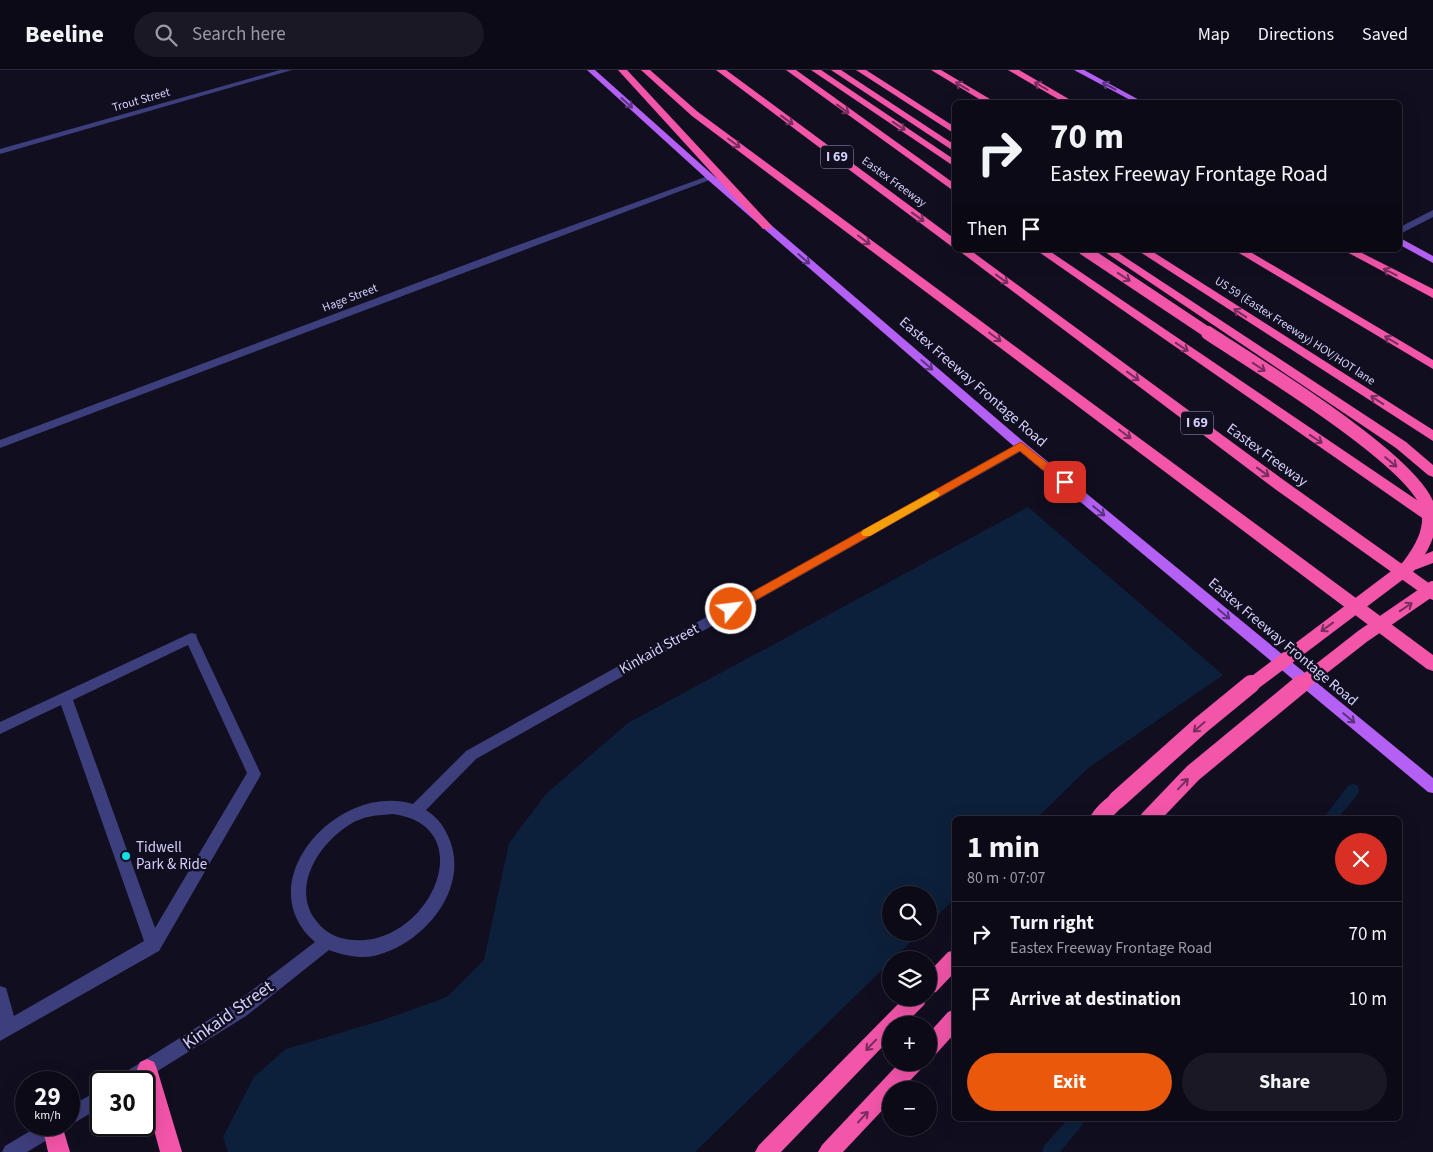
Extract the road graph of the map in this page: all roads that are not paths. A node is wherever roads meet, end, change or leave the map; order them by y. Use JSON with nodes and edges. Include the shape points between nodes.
{"nodes":[{"id":1,"x":288,"y":70,"type":"edge"},
{"id":2,"x":591,"y":70,"type":"edge"},
{"id":3,"x":622,"y":70,"type":"edge"},
{"id":4,"x":645,"y":70,"type":"edge"},
{"id":5,"x":720,"y":70,"type":"edge"},
{"id":6,"x":790,"y":70,"type":"edge"},
{"id":7,"x":815,"y":70,"type":"edge"},
{"id":8,"x":835,"y":70,"type":"edge"},
{"id":9,"x":860,"y":70,"type":"edge"},
{"id":10,"x":935,"y":70,"type":"edge"},
{"id":11,"x":1012,"y":70,"type":"edge"},
{"id":12,"x":1078,"y":70,"type":"edge"},
{"id":13,"x":987,"y":100,"type":"edge"},
{"id":14,"x":1065,"y":100,"type":"edge"},
{"id":15,"x":1135,"y":100,"type":"edge"},
{"id":16,"x":952,"y":129,"type":"edge"},
{"id":17,"x":952,"y":147,"type":"edge"},
{"id":18,"x":0,"y":152,"type":"edge"},
{"id":19,"x":952,"y":162,"type":"edge"},
{"id":20,"x":711,"y":178,"type":"junction"},
{"id":21,"x":952,"y":188,"type":"edge"},
{"id":22,"x":1433,"y":213,"type":"edge"},
{"id":23,"x":768,"y":227,"type":"junction"},
{"id":24,"x":1402,"y":230,"type":"edge"},
{"id":25,"x":952,"y":242,"type":"edge"},
{"id":26,"x":1402,"y":242,"type":"edge"},
{"id":27,"x":966,"y":252,"type":"edge"},
{"id":28,"x":1044,"y":252,"type":"edge"},
{"id":29,"x":1087,"y":252,"type":"edge"},
{"id":30,"x":1110,"y":252,"type":"edge"},
{"id":31,"x":1145,"y":252,"type":"edge"},
{"id":32,"x":1242,"y":252,"type":"edge"},
{"id":33,"x":1352,"y":252,"type":"edge"},
{"id":34,"x":1433,"y":260,"type":"edge"},
{"id":35,"x":1433,"y":294,"type":"edge"},
{"id":36,"x":1433,"y":365,"type":"edge"},
{"id":37,"x":1433,"y":436,"type":"edge"},
{"id":38,"x":0,"y":444,"type":"edge"},
{"id":39,"x":1021,"y":446,"type":"junction"},
{"id":40,"x":1433,"y":472,"type":"edge"},
{"id":41,"x":1433,"y":518,"type":"edge"},
{"id":42,"x":1433,"y":557,"type":"edge"},
{"id":43,"x":1408,"y":567,"type":"junction"},
{"id":44,"x":1432,"y":591,"type":"edge"},
{"id":45,"x":1433,"y":664,"type":"edge"},
{"id":46,"x":65,"y":697,"type":"junction"},
{"id":47,"x":0,"y":728,"type":"edge"},
{"id":48,"x":1433,"y":787,"type":"edge"},
{"id":49,"x":415,"y":812,"type":"junction"},
{"id":50,"x":1101,"y":816,"type":"edge"},
{"id":51,"x":1152,"y":816,"type":"edge"},
{"id":52,"x":328,"y":941,"type":"junction"},
{"id":53,"x":153,"y":945,"type":"junction"},
{"id":54,"x":952,"y":962,"type":"edge"},
{"id":55,"x":937,"y":977,"type":"edge"},
{"id":56,"x":0,"y":994,"type":"edge"},
{"id":57,"x":909,"y":1006,"type":"edge"},
{"id":58,"x":952,"y":1022,"type":"edge"},
{"id":59,"x":4,"y":1030,"type":"edge"},
{"id":60,"x":937,"y":1038,"type":"edge"},
{"id":61,"x":148,"y":1069,"type":"junction"},
{"id":62,"x":144,"y":1071,"type":"edge"},
{"id":63,"x":906,"y":1071,"type":"edge"},
{"id":64,"x":38,"y":1136,"type":"edge"},
{"id":65,"x":59,"y":1136,"type":"edge"},
{"id":66,"x":12,"y":1152,"type":"edge"},
{"id":67,"x":59,"y":1152,"type":"edge"},
{"id":68,"x":171,"y":1152,"type":"edge"},
{"id":69,"x":766,"y":1152,"type":"edge"},
{"id":70,"x":829,"y":1152,"type":"edge"}],
"edges":[{"from":1,"to":18,"type":"street","name":"Trout Street"},
{"from":2,"to":20,"type":"main road","name":"Eastex Freeway Frontage Road","one_way":true},
{"from":3,"to":23,"type":"highway"},
{"from":4,"to":45,"type":"highway","one_way":true,"via":[[695,114]]},
{"from":5,"to":25,"type":"highway","name":"Eastex Freeway","number":"I 69","one_way":true},
{"from":6,"to":21,"type":"highway","name":"Eastex Freeway","one_way":true},
{"from":7,"to":19,"type":"highway","one_way":true},
{"from":8,"to":17,"type":"highway"},
{"from":9,"to":16,"type":"highway"},
{"from":13,"to":10,"type":"highway","one_way":true},
{"from":14,"to":11,"type":"highway","one_way":true},
{"from":15,"to":12,"type":"main road","one_way":true},
{"from":20,"to":23,"type":"main road","name":"Eastex Freeway Frontage Road"},
{"from":20,"to":38,"type":"street","name":"Hage Street"},
{"from":22,"to":24,"type":"street"},
{"from":23,"to":39,"type":"main road","name":"Eastex Freeway Frontage Road","one_way":true},
{"from":26,"to":34,"type":"main road"},
{"from":27,"to":44,"type":"highway","name":"Eastex Freeway","number":"I 69","one_way":true,"via":[[1280,485]]},
{"from":28,"to":41,"type":"highway","one_way":true},
{"from":29,"to":43,"type":"highway","one_way":true,"bridge":true,"via":[[1341,422],[1396,465],[1420,490],[1429,508],[1432,528],[1425,547]]},
{"from":30,"to":40,"type":"highway","via":[[1401,445]]},
{"from":37,"to":31,"type":"highway","name":"US 59 (Eastex Freeway) HOV/HOT lane","one_way":true},
{"from":36,"to":32,"type":"highway","one_way":true},
{"from":35,"to":33,"type":"highway","one_way":true},
{"from":39,"to":48,"type":"main road","name":"Eastex Freeway Frontage Road","one_way":true},
{"from":39,"to":49,"type":"street","name":"Kinkaid Street","via":[[471,755]]},
{"from":42,"to":43,"type":"highway"},
{"from":43,"to":50,"type":"highway","one_way":true,"bridge":true,"via":[[1201,725]]},
{"from":51,"to":44,"type":"highway","one_way":true,"bridge":true,"via":[[1194,773],[1288,694],[1362,636]]},
{"from":46,"to":47,"type":"street"},
{"from":46,"to":53,"type":"street"},
{"from":46,"to":53,"type":"street","via":[[191,638],[254,774]]},
{"from":49,"to":52,"type":"street","via":[[393,806],[368,810],[344,820],[323,836],[308,858],[299,882],[300,906],[310,927]]},
{"from":49,"to":52,"type":"street","via":[[432,822],[443,839],[448,859],[446,881],[436,904],[420,924],[398,939],[374,948],[349,948]]},
{"from":52,"to":61,"type":"street","name":"Kinkaid Street","via":[[240,1010]]},
{"from":53,"to":59,"type":"street"},
{"from":54,"to":55,"type":"highway"},
{"from":56,"to":59,"type":"street"},
{"from":57,"to":69,"type":"highway","one_way":true},
{"from":58,"to":60,"type":"highway"},
{"from":61,"to":62,"type":"street","name":"Kinkaid Street"},
{"from":61,"to":68,"type":"highway"},
{"from":70,"to":63,"type":"highway","one_way":true},
{"from":64,"to":66,"type":"street"},
{"from":65,"to":67,"type":"highway"}]}
